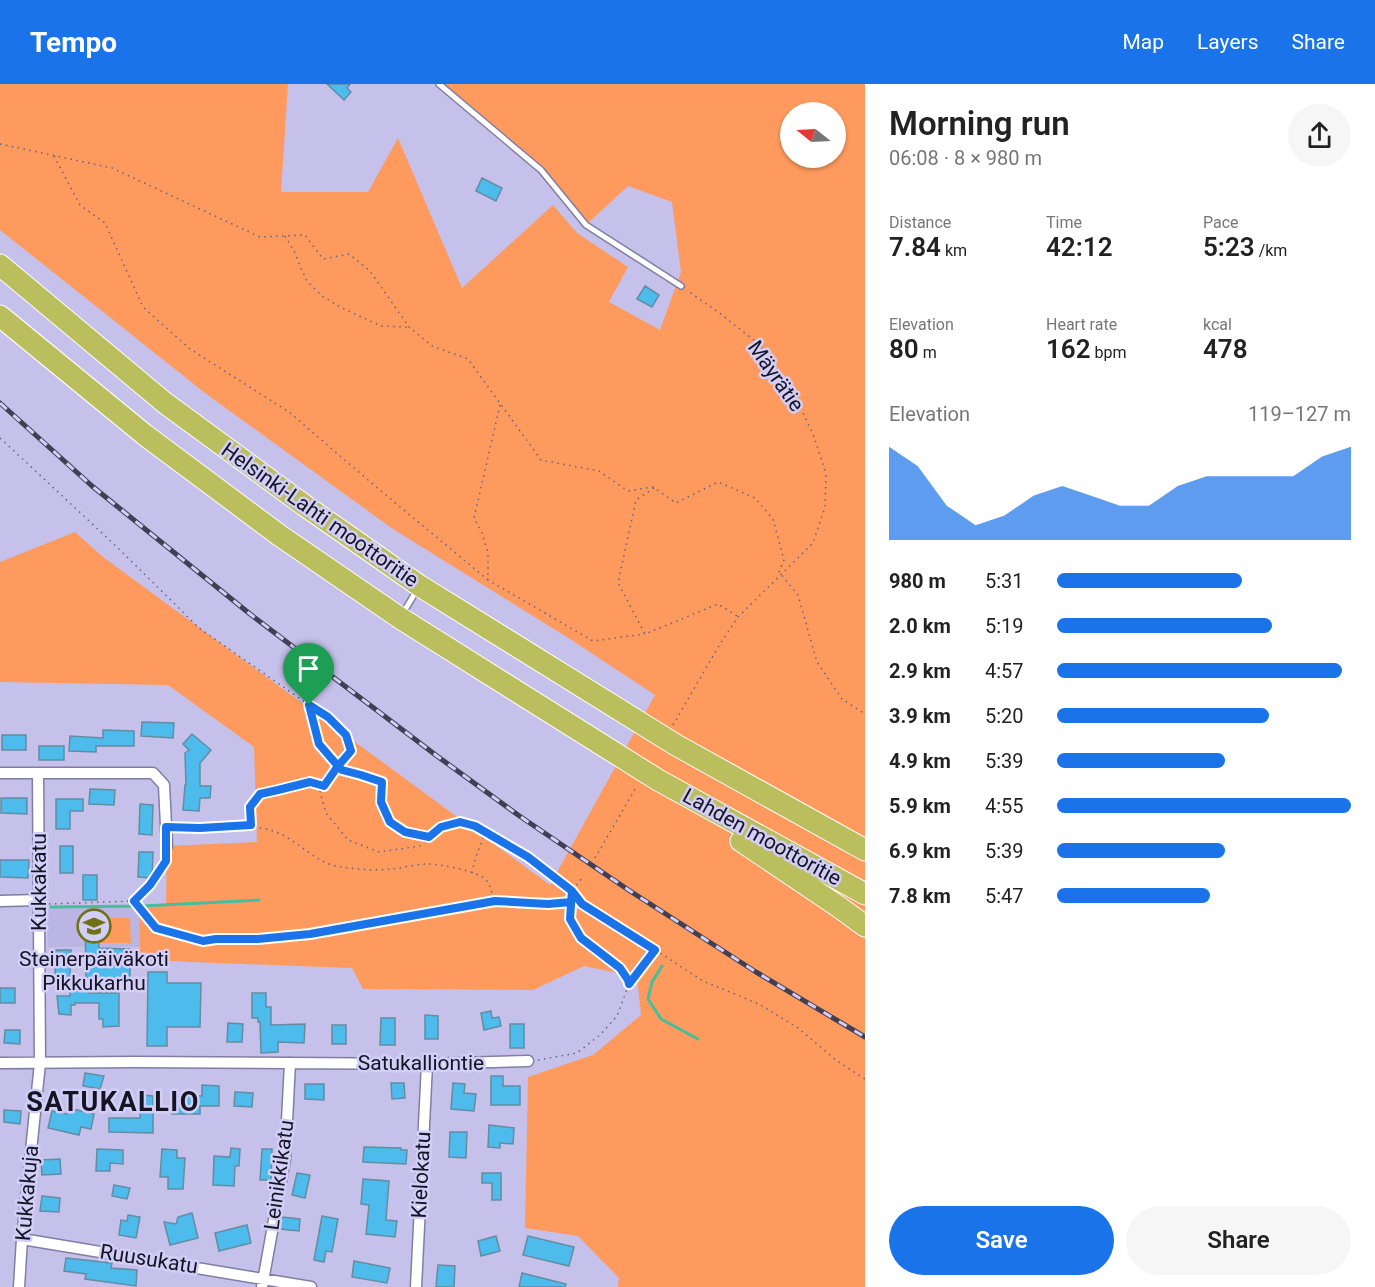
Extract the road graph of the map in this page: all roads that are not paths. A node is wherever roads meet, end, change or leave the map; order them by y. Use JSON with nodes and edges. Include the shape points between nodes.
{"nodes":[{"id":1,"x":439,"y":84,"type":"edge"},
{"id":2,"x":0,"y":265,"type":"edge"},
{"id":3,"x":681,"y":286,"type":"road end"},
{"id":4,"x":0,"y":316,"type":"edge"},
{"id":5,"x":420,"y":586,"type":"junction"},
{"id":6,"x":400,"y":618,"type":"junction"},
{"id":7,"x":667,"y":730,"type":"joint"},
{"id":8,"x":0,"y":773,"type":"edge"},
{"id":9,"x":38,"y":773,"type":"junction"},
{"id":10,"x":648,"y":783,"type":"junction"},
{"id":11,"x":167,"y":846,"type":"road end"},
{"id":12,"x":865,"y":849,"type":"edge"},
{"id":13,"x":865,"y":894,"type":"edge"},
{"id":14,"x":0,"y":901,"type":"edge"},
{"id":15,"x":40,"y":902,"type":"junction"},
{"id":16,"x":865,"y":926,"type":"edge"},
{"id":17,"x":528,"y":1061,"type":"road end"},
{"id":18,"x":0,"y":1063,"type":"edge"},
{"id":19,"x":40,"y":1063,"type":"junction"},
{"id":20,"x":290,"y":1063,"type":"junction"},
{"id":21,"x":427,"y":1064,"type":"junction"},
{"id":22,"x":22,"y":1239,"type":"junction"},
{"id":23,"x":262,"y":1283,"type":"edge"},
{"id":24,"x":20,"y":1287,"type":"edge"},
{"id":25,"x":311,"y":1287,"type":"edge"},
{"id":26,"x":416,"y":1287,"type":"edge"}],
"edges":[{"from":1,"to":3,"type":"lane","via":[[541,170],[586,225]]},
{"from":2,"to":5,"type":"highway","name":"Helsinki-Lahti moottoritie","via":[[165,403]]},
{"from":4,"to":6,"type":"highway","name":"Helsinki-Lahti moottoritie","via":[[145,435],[279,535]]},
{"from":5,"to":6,"type":"lane"},
{"from":5,"to":7,"type":"highway","name":"Helsinki-Lahti moottoritie"},
{"from":6,"to":10,"type":"highway","name":"Helsinki-Lahti moottoritie"},
{"from":7,"to":12,"type":"highway","name":"Lahden moottoritie","via":[[834,834]]},
{"from":8,"to":9,"type":"street"},
{"from":9,"to":11,"type":"street","via":[[153,773],[164,785]]},
{"from":9,"to":15,"type":"street","name":"Kukkakatu"},
{"from":10,"to":13,"type":"highway","name":"Lahden moottoritie"},
{"from":10,"to":16,"type":"highway","via":[[778,864]]},
{"from":14,"to":15,"type":"street"},
{"from":15,"to":19,"type":"street","name":"Kukkakatu"},
{"from":17,"to":21,"type":"street","name":"Satukalliontie"},
{"from":18,"to":19,"type":"street","name":"Satukalliontie"},
{"from":19,"to":20,"type":"street","name":"Satukalliontie"},
{"from":19,"to":22,"type":"street","name":"Kukkakuja"},
{"from":20,"to":21,"type":"street","name":"Satukalliontie"},
{"from":20,"to":23,"type":"street","name":"Leinikkikatu","via":[[285,1159]]},
{"from":21,"to":26,"type":"street","name":"Kielokatu"},
{"from":22,"to":23,"type":"street","name":"Ruusukatu"},
{"from":22,"to":24,"type":"street","name":"Kukkakuja"},
{"from":23,"to":25,"type":"street","name":"Ruusukatu"}]}
